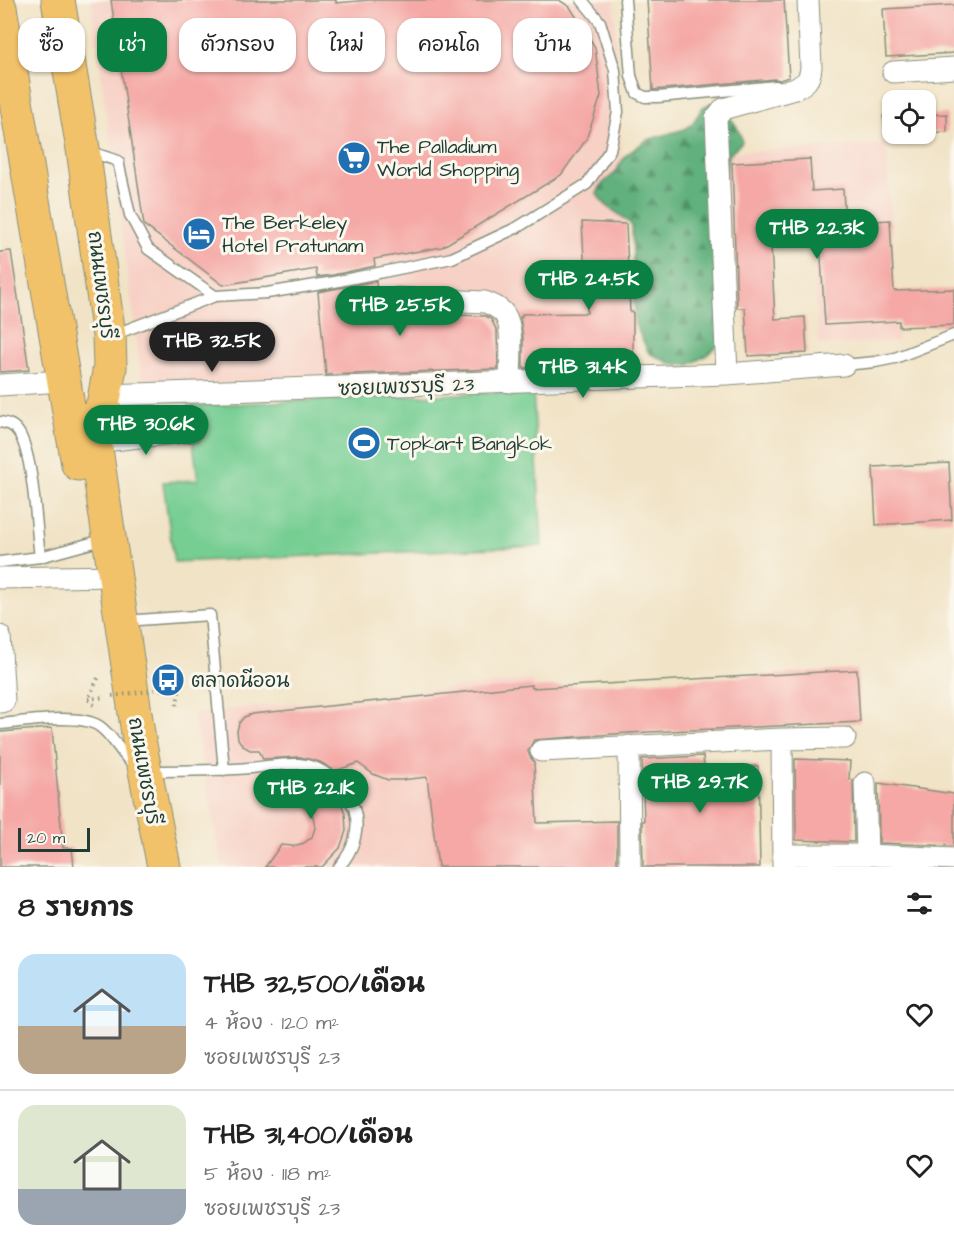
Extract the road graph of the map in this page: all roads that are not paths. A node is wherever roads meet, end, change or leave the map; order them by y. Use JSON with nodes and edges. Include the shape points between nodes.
{"nodes":[{"id":1,"x":58,"y":0,"type":"edge"},
{"id":2,"x":582,"y":0,"type":"edge"},
{"id":3,"x":625,"y":0,"type":"edge"},
{"id":4,"x":800,"y":0,"type":"edge"},
{"id":5,"x":808,"y":0,"type":"edge"},
{"id":6,"x":0,"y":8,"type":"edge"},
{"id":7,"x":954,"y":68,"type":"edge"},
{"id":8,"x":893,"y":72,"type":"dead end"},
{"id":9,"x":9,"y":116,"type":"edge"},
{"id":10,"x":83,"y":149,"type":"junction"},
{"id":11,"x":215,"y":296,"type":"junction"},
{"id":12,"x":397,"y":298,"type":"dead end"},
{"id":13,"x":954,"y":334,"type":"edge"},
{"id":14,"x":109,"y":336,"type":"junction"},
{"id":15,"x":844,"y":365,"type":"joint"},
{"id":16,"x":727,"y":374,"type":"junction"},
{"id":17,"x":63,"y":381,"type":"junction"},
{"id":18,"x":510,"y":382,"type":"junction"},
{"id":19,"x":0,"y":385,"type":"edge"},
{"id":20,"x":105,"y":395,"type":"junction"},
{"id":21,"x":0,"y":422,"type":"edge"},
{"id":22,"x":192,"y":431,"type":"dead end"},
{"id":23,"x":95,"y":442,"type":"junction"},
{"id":24,"x":40,"y":557,"type":"junction"},
{"id":25,"x":0,"y":562,"type":"edge"},
{"id":26,"x":108,"y":562,"type":"junction"},
{"id":27,"x":0,"y":578,"type":"edge"},
{"id":28,"x":121,"y":621,"type":"junction"},
{"id":29,"x":0,"y":636,"type":"edge"},
{"id":30,"x":0,"y":702,"type":"edge"},
{"id":31,"x":0,"y":724,"type":"edge"},
{"id":32,"x":845,"y":738,"type":"dead end"},
{"id":33,"x":782,"y":739,"type":"junction"},
{"id":34,"x":629,"y":746,"type":"junction"},
{"id":35,"x":541,"y":751,"type":"dead end"},
{"id":36,"x":224,"y":770,"type":"junction"},
{"id":37,"x":144,"y":771,"type":"junction"},
{"id":38,"x":865,"y":783,"type":"dead end"},
{"id":39,"x":867,"y":855,"type":"junction"},
{"id":40,"x":954,"y":859,"type":"edge"},
{"id":41,"x":783,"y":861,"type":"edge"},
{"id":42,"x":930,"y":863,"type":"edge"},
{"id":43,"x":159,"y":866,"type":"edge"},
{"id":44,"x":339,"y":867,"type":"edge"},
{"id":45,"x":630,"y":867,"type":"edge"}],
"edges":[{"from":1,"to":10,"type":"main road","name":"ถนนเพชรบุรี"},
{"from":2,"to":11,"type":"lane","via":[[600,22],[615,70],[618,112],[610,150],[587,184],[518,227],[452,258],[312,286]]},
{"from":3,"to":4,"type":"lane","via":[[633,87],[645,97],[658,97],[797,81],[804,69]]},
{"from":5,"to":16,"type":"street","via":[[811,67],[806,84],[723,109],[717,118]]},
{"from":6,"to":9,"type":"main road","name":"ถนนเพชรบุรี"},
{"from":7,"to":8,"type":"street"},
{"from":9,"to":17,"type":"main road","name":"ถนนเพชรบุรี"},
{"from":10,"to":11,"type":"lane","via":[[118,161],[130,215],[148,249]]},
{"from":10,"to":14,"type":"main road","name":"ถนนเพชรบุรี"},
{"from":11,"to":14,"type":"lane"},
{"from":12,"to":18,"type":"street","via":[[485,302],[497,307],[507,316],[510,329]]},
{"from":13,"to":15,"type":"lane","name":"ซอยเพชรบุรี 23","via":[[895,358]]},
{"from":14,"to":20,"type":"main road","name":"ถนนเพชรบุรี","via":[[110,367]]},
{"from":15,"to":16,"type":"street","name":"ซอยเพชรบุรี 23"},
{"from":16,"to":18,"type":"street","name":"ซอยเพชรบุรี 23"},
{"from":17,"to":19,"type":"street"},
{"from":17,"to":26,"type":"main road","name":"ถนนเพชรบุรี","via":[[85,501]]},
{"from":18,"to":20,"type":"street","name":"ซอยเพชรบุรี 23"},
{"from":20,"to":23,"type":"main road","name":"ถนนเพชรบุรี","via":[[93,425]]},
{"from":21,"to":24,"type":"lane","via":[[11,424],[19,432],[27,452]]},
{"from":22,"to":23,"type":"street"},
{"from":23,"to":26,"type":"main road","name":"ถนนเพชรบุรี"},
{"from":24,"to":25,"type":"lane"},
{"from":24,"to":26,"type":"lane"},
{"from":26,"to":27,"type":"street"},
{"from":26,"to":28,"type":"main road","name":"ถนนเพชรบุรี"},
{"from":28,"to":36,"type":"lane","via":[[210,615]]},
{"from":28,"to":37,"type":"main road","name":"ถนนเพชรบุรี"},
{"from":29,"to":30,"type":"street","via":[[4,701]]},
{"from":31,"to":37,"type":"lane","via":[[58,719],[88,722],[110,736],[131,764]]},
{"from":32,"to":33,"type":"street"},
{"from":33,"to":34,"type":"street"},
{"from":33,"to":41,"type":"street"},
{"from":34,"to":35,"type":"street"},
{"from":34,"to":45,"type":"street"},
{"from":36,"to":37,"type":"lane"},
{"from":36,"to":44,"type":"lane","via":[[300,764],[333,778],[342,786],[356,814],[352,850]]},
{"from":37,"to":43,"type":"main road","name":"ถนนเพชรบุรี"},
{"from":38,"to":39,"type":"street"},
{"from":39,"to":41,"type":"street"},
{"from":39,"to":42,"type":"street"},
{"from":40,"to":42,"type":"street"}]}
